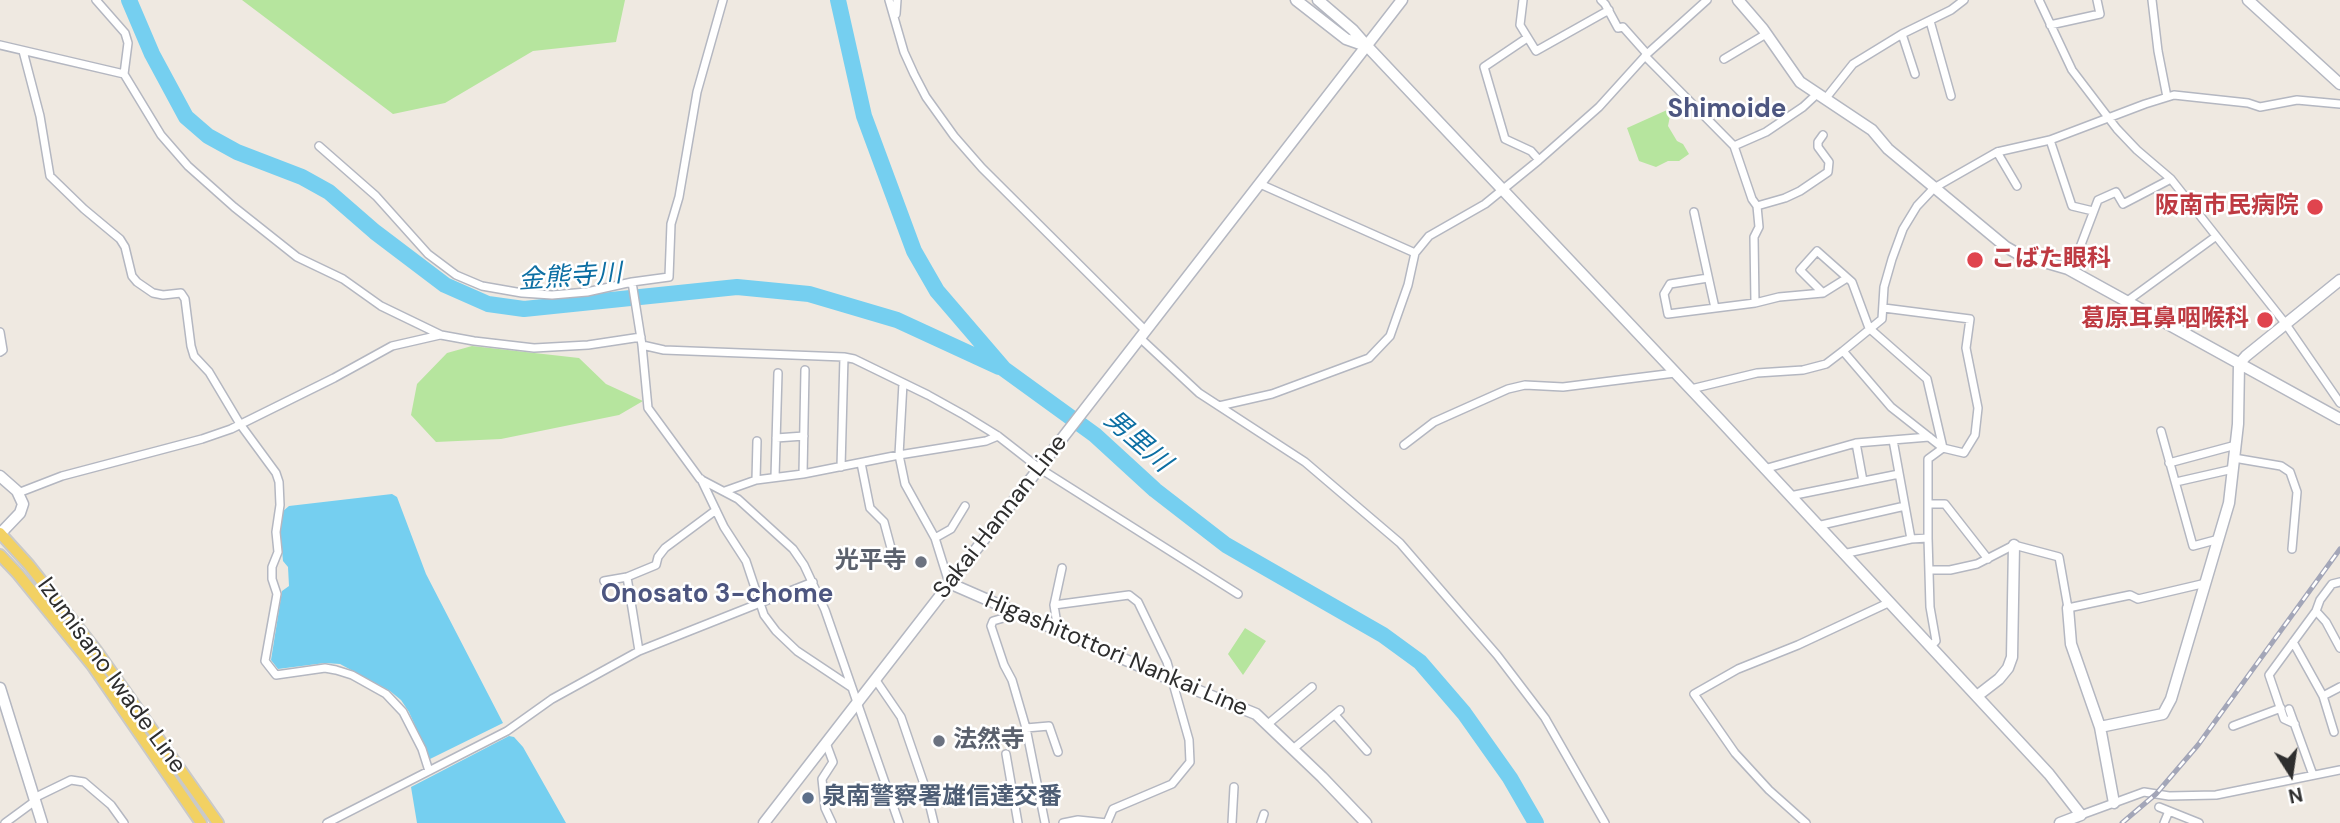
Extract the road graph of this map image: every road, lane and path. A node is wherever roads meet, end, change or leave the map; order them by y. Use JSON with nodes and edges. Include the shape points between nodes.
{"nodes":[{"id":1,"x":96,"y":0,"type":"edge"},
{"id":2,"x":723,"y":0,"type":"edge"},
{"id":3,"x":889,"y":0,"type":"edge"},
{"id":4,"x":897,"y":0,"type":"edge"},
{"id":5,"x":1296,"y":0,"type":"edge"},
{"id":6,"x":1318,"y":0,"type":"edge"},
{"id":7,"x":1402,"y":0,"type":"edge"},
{"id":8,"x":1523,"y":0,"type":"edge"},
{"id":9,"x":1601,"y":0,"type":"edge"},
{"id":10,"x":1707,"y":0,"type":"edge"},
{"id":11,"x":1738,"y":0,"type":"edge"},
{"id":12,"x":1964,"y":0,"type":"edge"},
{"id":13,"x":2039,"y":0,"type":"edge"},
{"id":14,"x":2097,"y":0,"type":"edge"},
{"id":15,"x":2152,"y":0,"type":"edge"},
{"id":16,"x":2254,"y":2,"type":"edge"},
{"id":17,"x":1609,"y":10,"type":"junction"},
{"id":18,"x":1930,"y":21,"type":"junction"},
{"id":19,"x":896,"y":22,"type":"junction"},
{"id":20,"x":2050,"y":25,"type":"junction"},
{"id":21,"x":1766,"y":34,"type":"junction"},
{"id":22,"x":1902,"y":34,"type":"junction"},
{"id":23,"x":1527,"y":38,"type":"junction"},
{"id":24,"x":0,"y":45,"type":"edge"},
{"id":25,"x":1367,"y":46,"type":"junction"},
{"id":26,"x":23,"y":51,"type":"junction"},
{"id":27,"x":1646,"y":55,"type":"junction"},
{"id":28,"x":1724,"y":59,"type":"dead end"},
{"id":29,"x":124,"y":74,"type":"junction"},
{"id":30,"x":1915,"y":74,"type":"dead end"},
{"id":31,"x":2340,"y":84,"type":"edge"},
{"id":32,"x":1821,"y":96,"type":"junction"},
{"id":33,"x":1951,"y":96,"type":"dead end"},
{"id":34,"x":2167,"y":97,"type":"junction"},
{"id":35,"x":2340,"y":104,"type":"edge"},
{"id":36,"x":2109,"y":117,"type":"junction"},
{"id":37,"x":1823,"y":135,"type":"dead end"},
{"id":38,"x":2050,"y":140,"type":"junction"},
{"id":39,"x":319,"y":146,"type":"dead end"},
{"id":40,"x":1734,"y":146,"type":"junction"},
{"id":41,"x":1997,"y":152,"type":"junction"},
{"id":42,"x":1539,"y":160,"type":"junction"},
{"id":43,"x":2171,"y":179,"type":"junction"},
{"id":44,"x":1259,"y":184,"type":"junction"},
{"id":45,"x":2017,"y":186,"type":"dead end"},
{"id":46,"x":1934,"y":188,"type":"junction"},
{"id":47,"x":1503,"y":191,"type":"junction"},
{"id":48,"x":1757,"y":206,"type":"junction"},
{"id":49,"x":2093,"y":211,"type":"junction"},
{"id":50,"x":1694,"y":212,"type":"dead end"},
{"id":51,"x":2215,"y":237,"type":"junction"},
{"id":52,"x":1415,"y":253,"type":"junction"},
{"id":53,"x":2071,"y":271,"type":"junction"},
{"id":54,"x":1708,"y":278,"type":"junction"},
{"id":55,"x":1847,"y":278,"type":"junction"},
{"id":56,"x":2340,"y":280,"type":"edge"},
{"id":57,"x":633,"y":285,"type":"junction"},
{"id":58,"x":1823,"y":293,"type":"junction"},
{"id":59,"x":2126,"y":302,"type":"junction"},
{"id":60,"x":1755,"y":303,"type":"junction"},
{"id":61,"x":1715,"y":308,"type":"junction"},
{"id":62,"x":1884,"y":308,"type":"junction"},
{"id":63,"x":2285,"y":323,"type":"junction"},
{"id":64,"x":1869,"y":328,"type":"junction"},
{"id":65,"x":0,"y":332,"type":"edge"},
{"id":66,"x":441,"y":334,"type":"junction"},
{"id":67,"x":642,"y":338,"type":"junction"},
{"id":68,"x":1141,"y":338,"type":"junction"},
{"id":69,"x":1843,"y":351,"type":"junction"},
{"id":70,"x":0,"y":352,"type":"edge"},
{"id":71,"x":844,"y":357,"type":"junction"},
{"id":72,"x":2239,"y":365,"type":"junction"},
{"id":73,"x":805,"y":370,"type":"dead end"},
{"id":74,"x":778,"y":373,"type":"dead end"},
{"id":75,"x":1675,"y":373,"type":"junction"},
{"id":76,"x":903,"y":383,"type":"junction"},
{"id":77,"x":1691,"y":390,"type":"junction"},
{"id":78,"x":2340,"y":403,"type":"edge"},
{"id":79,"x":1219,"y":406,"type":"junction"},
{"id":80,"x":2340,"y":419,"type":"edge"},
{"id":81,"x":240,"y":424,"type":"junction"},
{"id":82,"x":2161,"y":431,"type":"dead end"},
{"id":83,"x":804,"y":436,"type":"junction"},
{"id":84,"x":998,"y":436,"type":"junction"},
{"id":85,"x":1930,"y":437,"type":"junction"},
{"id":86,"x":776,"y":438,"type":"junction"},
{"id":87,"x":1893,"y":440,"type":"junction"},
{"id":88,"x":757,"y":441,"type":"dead end"},
{"id":89,"x":1856,"y":443,"type":"junction"},
{"id":90,"x":1404,"y":444,"type":"dead end"},
{"id":91,"x":2236,"y":445,"type":"junction"},
{"id":92,"x":1943,"y":447,"type":"junction"},
{"id":93,"x":899,"y":455,"type":"junction"},
{"id":94,"x":862,"y":463,"type":"junction"},
{"id":95,"x":2169,"y":463,"type":"junction"},
{"id":96,"x":2234,"y":463,"type":"junction"},
{"id":97,"x":1042,"y":464,"type":"junction"},
{"id":98,"x":841,"y":467,"type":"junction"},
{"id":99,"x":1764,"y":469,"type":"junction"},
{"id":100,"x":803,"y":474,"type":"junction"},
{"id":101,"x":1899,"y":474,"type":"junction"},
{"id":102,"x":0,"y":476,"type":"edge"},
{"id":103,"x":775,"y":477,"type":"junction"},
{"id":104,"x":700,"y":479,"type":"junction"},
{"id":105,"x":756,"y":480,"type":"junction"},
{"id":106,"x":1863,"y":481,"type":"junction"},
{"id":107,"x":2176,"y":482,"type":"junction"},
{"id":108,"x":725,"y":491,"type":"junction"},
{"id":109,"x":18,"y":493,"type":"junction"},
{"id":110,"x":1790,"y":496,"type":"junction"},
{"id":111,"x":1928,"y":504,"type":"junction"},
{"id":112,"x":965,"y":506,"type":"dead end"},
{"id":113,"x":1905,"y":506,"type":"junction"},
{"id":114,"x":716,"y":510,"type":"junction"},
{"id":115,"x":1817,"y":526,"type":"junction"},
{"id":116,"x":0,"y":534,"type":"edge"},
{"id":117,"x":935,"y":538,"type":"junction"},
{"id":118,"x":1911,"y":538,"type":"junction"},
{"id":119,"x":1928,"y":538,"type":"junction"},
{"id":120,"x":2219,"y":539,"type":"junction"},
{"id":121,"x":2014,"y":545,"type":"junction"},
{"id":122,"x":891,"y":548,"type":"dead end"},
{"id":123,"x":2292,"y":549,"type":"dead end"},
{"id":124,"x":1843,"y":554,"type":"junction"},
{"id":125,"x":0,"y":555,"type":"edge"},
{"id":126,"x":1988,"y":559,"type":"junction"},
{"id":127,"x":1062,"y":568,"type":"dead end"},
{"id":128,"x":1930,"y":570,"type":"junction"},
{"id":129,"x":626,"y":577,"type":"junction"},
{"id":130,"x":604,"y":581,"type":"dead end"},
{"id":131,"x":813,"y":582,"type":"junction"},
{"id":132,"x":2340,"y":582,"type":"edge"},
{"id":133,"x":949,"y":583,"type":"junction"},
{"id":134,"x":2206,"y":583,"type":"junction"},
{"id":135,"x":1238,"y":594,"type":"dead end"},
{"id":136,"x":1888,"y":603,"type":"junction"},
{"id":137,"x":759,"y":604,"type":"junction"},
{"id":138,"x":1054,"y":605,"type":"junction"},
{"id":139,"x":2068,"y":608,"type":"junction"},
{"id":140,"x":2316,"y":611,"type":"junction"},
{"id":141,"x":1013,"y":612,"type":"junction"},
{"id":142,"x":1058,"y":631,"type":"junction"},
{"id":143,"x":2293,"y":642,"type":"junction"},
{"id":144,"x":1930,"y":647,"type":"junction"},
{"id":145,"x":2340,"y":647,"type":"edge"},
{"id":146,"x":639,"y":651,"type":"junction"},
{"id":147,"x":875,"y":679,"type":"junction"},
{"id":148,"x":1174,"y":681,"type":"junction"},
{"id":149,"x":852,"y":687,"type":"junction"},
{"id":150,"x":1312,"y":687,"type":"dead end"},
{"id":151,"x":2340,"y":687,"type":"edge"},
{"id":152,"x":0,"y":688,"type":"edge"},
{"id":153,"x":1977,"y":696,"type":"junction"},
{"id":154,"x":2323,"y":696,"type":"junction"},
{"id":155,"x":857,"y":704,"type":"junction"},
{"id":156,"x":2285,"y":708,"type":"junction"},
{"id":157,"x":1268,"y":724,"type":"junction"},
{"id":158,"x":2233,"y":726,"type":"dead end"},
{"id":159,"x":2099,"y":727,"type":"junction"},
{"id":160,"x":1026,"y":728,"type":"junction"},
{"id":161,"x":2334,"y":732,"type":"dead end"},
{"id":162,"x":826,"y":743,"type":"junction"},
{"id":163,"x":1293,"y":748,"type":"junction"},
{"id":164,"x":1367,"y":751,"type":"dead end"},
{"id":165,"x":1058,"y":752,"type":"dead end"},
{"id":166,"x":1006,"y":754,"type":"dead end"},
{"id":167,"x":2340,"y":770,"type":"edge"},
{"id":168,"x":429,"y":771,"type":"junction"},
{"id":169,"x":2313,"y":775,"type":"junction"},
{"id":170,"x":1234,"y":787,"type":"dead end"},
{"id":171,"x":35,"y":800,"type":"junction"},
{"id":172,"x":2114,"y":803,"type":"junction"},
{"id":173,"x":2159,"y":807,"type":"dead end"},
{"id":174,"x":2169,"y":811,"type":"junction"},
{"id":175,"x":1264,"y":814,"type":"dead end"},
{"id":176,"x":2081,"y":815,"type":"junction"},
{"id":177,"x":5,"y":823,"type":"edge"},
{"id":178,"x":42,"y":823,"type":"edge"},
{"id":179,"x":124,"y":823,"type":"edge"},
{"id":180,"x":201,"y":823,"type":"edge"},
{"id":181,"x":218,"y":823,"type":"edge"},
{"id":182,"x":327,"y":823,"type":"edge"},
{"id":183,"x":764,"y":823,"type":"edge"},
{"id":184,"x":832,"y":823,"type":"edge"},
{"id":185,"x":899,"y":823,"type":"edge"},
{"id":186,"x":934,"y":823,"type":"edge"},
{"id":187,"x":1018,"y":823,"type":"edge"},
{"id":188,"x":1045,"y":823,"type":"edge"},
{"id":189,"x":1063,"y":823,"type":"edge"},
{"id":190,"x":1107,"y":823,"type":"edge"},
{"id":191,"x":1232,"y":823,"type":"edge"},
{"id":192,"x":1261,"y":823,"type":"edge"},
{"id":193,"x":1366,"y":823,"type":"edge"},
{"id":194,"x":1605,"y":823,"type":"edge"},
{"id":195,"x":1806,"y":823,"type":"edge"},
{"id":196,"x":2060,"y":823,"type":"edge"},
{"id":197,"x":2164,"y":823,"type":"edge"},
{"id":198,"x":2199,"y":823,"type":"edge"}],
"edges":[{"from":1,"to":29,"type":"street","via":[[125,33]]},
{"from":2,"to":57,"type":"street","via":[[697,92],[671,223],[669,277]]},
{"from":3,"to":19,"type":"street"},
{"from":4,"to":19,"type":"street"},
{"from":5,"to":25,"type":"street","via":[[1346,39]]},
{"from":6,"to":25,"type":"street"},
{"from":7,"to":25,"type":"street","name":"Sakai Hannan Line"},
{"from":8,"to":23,"type":"street","via":[[1520,25]]},
{"from":9,"to":17,"type":"street"},
{"from":10,"to":27,"type":"street"},
{"from":11,"to":21,"type":"street"},
{"from":12,"to":18,"type":"street"},
{"from":13,"to":20,"type":"street"},
{"from":14,"to":20,"type":"street","via":[[2099,14]]},
{"from":15,"to":34,"type":"street"},
{"from":16,"to":31,"type":"street"},
{"from":17,"to":23,"type":"street","via":[[1536,51]]},
{"from":17,"to":27,"type":"street","via":[[1618,28],[1623,27]]},
{"from":18,"to":22,"type":"street"},
{"from":18,"to":33,"type":"street"},
{"from":19,"to":68,"type":"street","via":[[914,74],[954,136]]},
{"from":20,"to":36,"type":"street","via":[[2071,70]]},
{"from":21,"to":28,"type":"street"},
{"from":21,"to":32,"type":"street","via":[[1800,82]]},
{"from":22,"to":30,"type":"street"},
{"from":22,"to":32,"type":"street","via":[[1853,64]]},
{"from":23,"to":42,"type":"street","via":[[1484,67],[1505,139]]},
{"from":24,"to":26,"type":"street"},
{"from":25,"to":44,"type":"street","name":"Sakai Hannan Line"},
{"from":25,"to":47,"type":"street"},
{"from":26,"to":29,"type":"street"},
{"from":26,"to":81,"type":"street","via":[[50,176],[120,239],[137,282],[153,293],[181,293],[194,356]]},
{"from":27,"to":40,"type":"street"},
{"from":27,"to":42,"type":"street"},
{"from":29,"to":66,"type":"street","via":[[161,135],[234,207],[297,257],[343,279],[381,306]]},
{"from":32,"to":40,"type":"street","via":[[1766,132]]},
{"from":32,"to":46,"type":"street","via":[[1872,130]]},
{"from":34,"to":35,"type":"street","via":[[2174,94],[2260,107],[2297,100]]},
{"from":34,"to":36,"type":"street"},
{"from":36,"to":38,"type":"street"},
{"from":36,"to":43,"type":"street","via":[[2137,150]]},
{"from":37,"to":48,"type":"street","via":[[1818,147],[1829,162],[1828,172],[1800,191]]},
{"from":38,"to":41,"type":"street"},
{"from":38,"to":49,"type":"street","via":[[2072,206]]},
{"from":39,"to":57,"type":"street","via":[[376,195],[428,254],[456,275],[482,286],[552,295]]},
{"from":40,"to":48,"type":"street"},
{"from":41,"to":45,"type":"street"},
{"from":41,"to":46,"type":"street"},
{"from":42,"to":47,"type":"street"},
{"from":43,"to":49,"type":"street","via":[[2123,204],[2116,192],[2098,200]]},
{"from":43,"to":51,"type":"street"},
{"from":44,"to":52,"type":"street"},
{"from":44,"to":68,"type":"street","name":"Sakai Hannan Line"},
{"from":46,"to":53,"type":"street","via":[[2006,247]]},
{"from":46,"to":62,"type":"street","via":[[1903,229],[1884,287]]},
{"from":47,"to":52,"type":"street","via":[[1429,236]]},
{"from":47,"to":75,"type":"street"},
{"from":48,"to":60,"type":"street"},
{"from":49,"to":53,"type":"street"},
{"from":50,"to":54,"type":"street"},
{"from":51,"to":59,"type":"street"},
{"from":51,"to":63,"type":"street"},
{"from":52,"to":79,"type":"street","via":[[1390,336],[1369,358],[1272,394]]},
{"from":53,"to":59,"type":"street"},
{"from":54,"to":61,"type":"street"},
{"from":54,"to":61,"type":"street","via":[[1670,284],[1664,294],[1668,314]]},
{"from":55,"to":58,"type":"street"},
{"from":55,"to":58,"type":"street","via":[[1817,251],[1801,270]]},
{"from":55,"to":64,"type":"street"},
{"from":56,"to":63,"type":"street"},
{"from":57,"to":67,"type":"street"},
{"from":58,"to":60,"type":"street"},
{"from":59,"to":72,"type":"street"},
{"from":60,"to":61,"type":"street"},
{"from":62,"to":64,"type":"street","via":[[1882,319]]},
{"from":62,"to":92,"type":"street","via":[[1970,319],[1966,348],[1978,408],[1975,435],[1964,453]]},
{"from":63,"to":72,"type":"street"},
{"from":63,"to":78,"type":"street"},
{"from":64,"to":69,"type":"street"},
{"from":64,"to":92,"type":"street","via":[[1927,379]]},
{"from":65,"to":70,"type":"street"},
{"from":66,"to":67,"type":"street","via":[[534,348]]},
{"from":66,"to":81,"type":"street","via":[[392,346]]},
{"from":67,"to":71,"type":"street","via":[[664,350]]},
{"from":67,"to":104,"type":"street","via":[[648,408]]},
{"from":68,"to":79,"type":"street"},
{"from":68,"to":97,"type":"street","name":"Sakai Hannan Line"},
{"from":69,"to":77,"type":"street","via":[[1826,364],[1803,370],[1757,373]]},
{"from":69,"to":85,"type":"street","via":[[1891,407]]},
{"from":71,"to":76,"type":"street"},
{"from":71,"to":98,"type":"street"},
{"from":72,"to":80,"type":"street"},
{"from":72,"to":91,"type":"street"},
{"from":73,"to":83,"type":"street"},
{"from":74,"to":86,"type":"street"},
{"from":75,"to":77,"type":"street"},
{"from":75,"to":90,"type":"street","via":[[1508,389],[1434,422]]},
{"from":76,"to":84,"type":"street"},
{"from":76,"to":93,"type":"street"},
{"from":77,"to":99,"type":"street"},
{"from":79,"to":194,"type":"street","via":[[1305,462],[1399,543],[1497,655],[1545,718]]},
{"from":81,"to":109,"type":"street","via":[[202,439],[62,475]]},
{"from":81,"to":168,"type":"street","via":[[279,482],[278,552],[272,567],[277,594],[265,661],[276,674],[336,670],[386,694],[403,712]]},
{"from":82,"to":95,"type":"street"},
{"from":83,"to":86,"type":"street"},
{"from":83,"to":100,"type":"street"},
{"from":84,"to":93,"type":"street","via":[[986,442]]},
{"from":84,"to":97,"type":"street"},
{"from":85,"to":87,"type":"street"},
{"from":85,"to":92,"type":"street"},
{"from":86,"to":103,"type":"street"},
{"from":87,"to":89,"type":"street"},
{"from":87,"to":101,"type":"street"},
{"from":88,"to":105,"type":"street"},
{"from":89,"to":99,"type":"street"},
{"from":89,"to":106,"type":"street"},
{"from":91,"to":95,"type":"street"},
{"from":91,"to":96,"type":"street"},
{"from":92,"to":111,"type":"street","via":[[1928,459]]},
{"from":93,"to":94,"type":"street"},
{"from":93,"to":117,"type":"street","via":[[905,484]]},
{"from":94,"to":98,"type":"street"},
{"from":94,"to":122,"type":"street","via":[[870,508],[884,522]]},
{"from":95,"to":107,"type":"street"},
{"from":96,"to":107,"type":"street"},
{"from":96,"to":120,"type":"street","via":[[2230,503]]},
{"from":96,"to":123,"type":"street","via":[[2281,466],[2290,472],[2297,492]]},
{"from":97,"to":133,"type":"street","name":"Sakai Hannan Line"},
{"from":97,"to":135,"type":"street"},
{"from":98,"to":100,"type":"street"},
{"from":99,"to":110,"type":"street"},
{"from":100,"to":103,"type":"street"},
{"from":101,"to":106,"type":"street"},
{"from":101,"to":113,"type":"street"},
{"from":102,"to":109,"type":"street"},
{"from":103,"to":105,"type":"street"},
{"from":104,"to":108,"type":"street"},
{"from":104,"to":114,"type":"street"},
{"from":105,"to":108,"type":"street"},
{"from":106,"to":110,"type":"street"},
{"from":107,"to":120,"type":"street","via":[[2193,546]]},
{"from":108,"to":131,"type":"street","via":[[793,550]]},
{"from":109,"to":116,"type":"street","via":[[23,504],[20,513]]},
{"from":110,"to":115,"type":"street"},
{"from":111,"to":119,"type":"street"},
{"from":111,"to":126,"type":"street","via":[[1945,504]]},
{"from":112,"to":117,"type":"street","via":[[951,529]]},
{"from":113,"to":115,"type":"street"},
{"from":113,"to":118,"type":"street"},
{"from":114,"to":129,"type":"street","via":[[665,548],[656,565]]},
{"from":114,"to":137,"type":"street","via":[[752,573]]},
{"from":115,"to":124,"type":"street"},
{"from":116,"to":181,"type":"main road","name":"Izumisano Iwade Line","via":[[96,650]]},
{"from":117,"to":133,"type":"street"},
{"from":118,"to":119,"type":"street"},
{"from":118,"to":124,"type":"street"},
{"from":119,"to":128,"type":"street"},
{"from":120,"to":134,"type":"street"},
{"from":121,"to":126,"type":"street"},
{"from":121,"to":139,"type":"street","via":[[2059,557]]},
{"from":121,"to":153,"type":"street","via":[[2012,657],[2004,674]]},
{"from":124,"to":136,"type":"street"},
{"from":125,"to":180,"type":"main road","name":"Izumisano Iwade Line","via":[[92,665]]},
{"from":126,"to":128,"type":"street","via":[[1950,570]]},
{"from":127,"to":138,"type":"street"},
{"from":128,"to":144,"type":"street","via":[[1936,641]]},
{"from":129,"to":130,"type":"street"},
{"from":129,"to":146,"type":"street"},
{"from":131,"to":137,"type":"street"},
{"from":131,"to":149,"type":"street"},
{"from":132,"to":140,"type":"street","via":[[2332,584]]},
{"from":133,"to":141,"type":"street","name":"Higashitottori Nankai Line"},
{"from":133,"to":147,"type":"street","name":"Sakai Hannan Line"},
{"from":134,"to":139,"type":"street","via":[[2138,599],[2130,595]]},
{"from":134,"to":159,"type":"street","via":[[2163,713]]},
{"from":136,"to":144,"type":"street"},
{"from":136,"to":195,"type":"street","via":[[1738,669],[1694,694],[1735,753]]},
{"from":137,"to":146,"type":"street"},
{"from":137,"to":149,"type":"street","via":[[776,631],[797,650]]},
{"from":138,"to":142,"type":"street"},
{"from":138,"to":148,"type":"street","via":[[1129,595],[1138,602]]},
{"from":139,"to":159,"type":"street","via":[[2071,644]]},
{"from":140,"to":143,"type":"street"},
{"from":140,"to":145,"type":"street"},
{"from":141,"to":142,"type":"street","name":"Higashitottori Nankai Line"},
{"from":141,"to":160,"type":"street","via":[[991,626]]},
{"from":142,"to":148,"type":"street","name":"Higashitottori Nankai Line"},
{"from":143,"to":154,"type":"street"},
{"from":143,"to":156,"type":"street","via":[[2269,675]]},
{"from":144,"to":153,"type":"street"},
{"from":146,"to":168,"type":"street","via":[[552,699],[507,731]]},
{"from":147,"to":155,"type":"street","name":"Sakai Hannan Line"},
{"from":147,"to":186,"type":"street","via":[[901,718]]},
{"from":148,"to":157,"type":"street","name":"Higashitottori Nankai Line","via":[[1256,714]]},
{"from":148,"to":190,"type":"street","via":[[1190,762],[1172,784],[1112,809]]},
{"from":149,"to":155,"type":"street"},
{"from":150,"to":157,"type":"street"},
{"from":151,"to":154,"type":"street"},
{"from":152,"to":171,"type":"street"},
{"from":153,"to":176,"type":"street"},
{"from":154,"to":161,"type":"street"},
{"from":155,"to":162,"type":"street","name":"Sakai Hannan Line"},
{"from":155,"to":185,"type":"street"},
{"from":156,"to":158,"type":"street"},
{"from":156,"to":169,"type":"street","via":[[2284,719],[2295,724]]},
{"from":157,"to":163,"type":"street","name":"Higashitottori Nankai Line"},
{"from":159,"to":172,"type":"street"},
{"from":160,"to":165,"type":"street","via":[[1049,726]]},
{"from":160,"to":188,"type":"street"},
{"from":162,"to":183,"type":"street","name":"Sakai Hannan Line"},
{"from":162,"to":184,"type":"street","via":[[833,762],[822,779],[825,808]]},
{"from":163,"to":164,"type":"street","via":[[1338,712]]},
{"from":163,"to":193,"type":"street","name":"Higashitottori Nankai Line"},
{"from":166,"to":187,"type":"street"},
{"from":167,"to":169,"type":"street"},
{"from":168,"to":182,"type":"street"},
{"from":169,"to":172,"type":"street","via":[[2216,795],[2144,792]]},
{"from":170,"to":191,"type":"street"},
{"from":171,"to":177,"type":"street"},
{"from":171,"to":178,"type":"street"},
{"from":171,"to":179,"type":"street","via":[[71,780],[84,782]]},
{"from":172,"to":176,"type":"street"},
{"from":173,"to":174,"type":"street"},
{"from":174,"to":197,"type":"street"},
{"from":174,"to":198,"type":"street"},
{"from":175,"to":192,"type":"street"},
{"from":176,"to":196,"type":"street"},
{"from":189,"to":190,"type":"street"}]}
